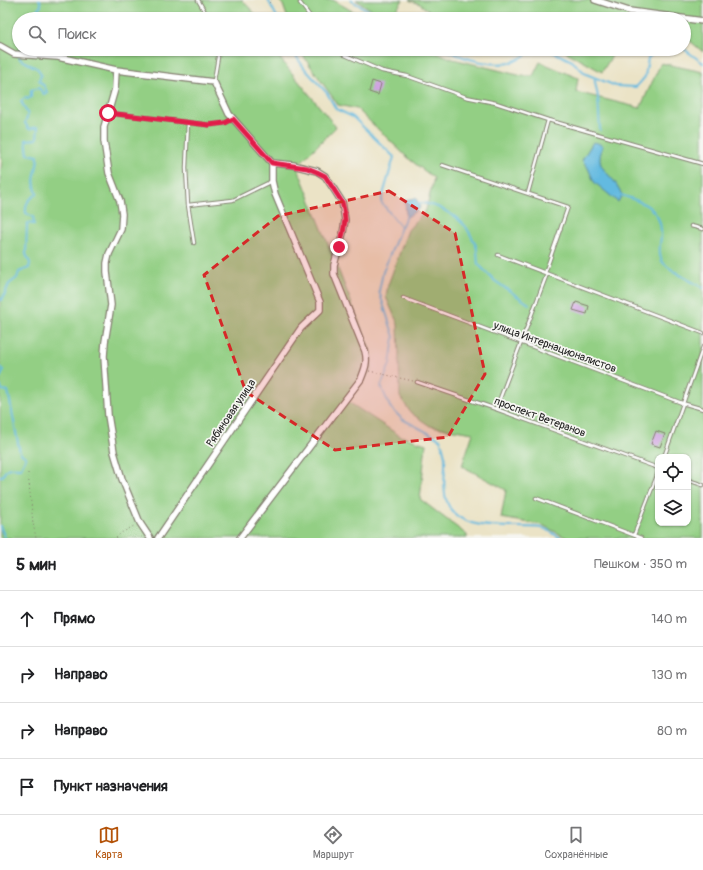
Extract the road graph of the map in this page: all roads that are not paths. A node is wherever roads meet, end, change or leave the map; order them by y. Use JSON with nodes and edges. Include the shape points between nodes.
{"nodes":[{"id":1,"x":198,"y":0,"type":"edge"},
{"id":2,"x":595,"y":0,"type":"edge"},
{"id":3,"x":300,"y":3,"type":"dead end"},
{"id":4,"x":205,"y":12,"type":"edge"},
{"id":5,"x":307,"y":12,"type":"edge"},
{"id":6,"x":636,"y":12,"type":"edge"},
{"id":7,"x":691,"y":19,"type":"edge"},
{"id":8,"x":703,"y":21,"type":"edge"},
{"id":9,"x":0,"y":46,"type":"edge"},
{"id":10,"x":12,"y":53,"type":"edge"},
{"id":11,"x":47,"y":56,"type":"edge"},
{"id":12,"x":218,"y":56,"type":"edge"},
{"id":13,"x":347,"y":56,"type":"edge"},
{"id":14,"x":116,"y":70,"type":"junction"},
{"id":15,"x":214,"y":82,"type":"junction"},
{"id":16,"x":108,"y":113,"type":"junction"},
{"id":17,"x":233,"y":119,"type":"junction"},
{"id":18,"x":548,"y":120,"type":"junction"},
{"id":19,"x":188,"y":122,"type":"junction"},
{"id":20,"x":272,"y":163,"type":"junction"},
{"id":21,"x":703,"y":164,"type":"edge"},
{"id":22,"x":442,"y":165,"type":"dead end"},
{"id":23,"x":272,"y":181,"type":"junction"},
{"id":24,"x":528,"y":193,"type":"junction"},
{"id":25,"x":188,"y":205,"type":"junction"},
{"id":26,"x":691,"y":226,"type":"dead end"},
{"id":27,"x":703,"y":230,"type":"edge"},
{"id":28,"x":194,"y":244,"type":"dead end"},
{"id":29,"x":498,"y":255,"type":"dead end"},
{"id":30,"x":546,"y":274,"type":"junction"},
{"id":31,"x":403,"y":298,"type":"dead end"},
{"id":32,"x":703,"y":333,"type":"edge"},
{"id":33,"x":521,"y":343,"type":"junction"},
{"id":34,"x":703,"y":347,"type":"edge"},
{"id":35,"x":417,"y":382,"type":"road end"},
{"id":36,"x":682,"y":403,"type":"junction"},
{"id":37,"x":496,"y":409,"type":"junction"},
{"id":38,"x":703,"y":409,"type":"edge"},
{"id":39,"x":665,"y":454,"type":"edge"},
{"id":40,"x":655,"y":467,"type":"edge"},
{"id":41,"x":655,"y":481,"type":"edge"},
{"id":42,"x":691,"y":481,"type":"edge"},
{"id":43,"x":703,"y":485,"type":"edge"},
{"id":44,"x":536,"y":498,"type":"dead end"},
{"id":45,"x":634,"y":535,"type":"junction"},
{"id":46,"x":150,"y":538,"type":"edge"},
{"id":47,"x":158,"y":538,"type":"edge"},
{"id":48,"x":240,"y":538,"type":"edge"},
{"id":49,"x":641,"y":538,"type":"edge"}],
"edges":[{"from":1,"to":4,"type":"lane"},
{"from":2,"to":6,"type":"street"},
{"from":3,"to":5,"type":"lane"},
{"from":7,"to":8,"type":"street"},
{"from":9,"to":10,"type":"street"},
{"from":11,"to":14,"type":"street"},
{"from":12,"to":15,"type":"lane"},
{"from":13,"to":18,"type":"lane","via":[[382,71],[407,76],[466,97],[496,103]]},
{"from":14,"to":15,"type":"street"},
{"from":14,"to":16,"type":"street","via":[[115,88]]},
{"from":15,"to":17,"type":"street"},
{"from":16,"to":19,"type":"lane"},
{"from":16,"to":46,"type":"street","via":[[104,127],[105,152],[122,214],[121,229],[107,263],[111,305],[104,342],[108,415],[114,452],[122,479],[140,523]]},
{"from":17,"to":19,"type":"lane","via":[[217,125]]},
{"from":17,"to":20,"type":"street"},
{"from":18,"to":21,"type":"lane"},
{"from":18,"to":24,"type":"lane"},
{"from":19,"to":25,"type":"lane"},
{"from":20,"to":23,"type":"street"},
{"from":20,"to":48,"type":"street","via":[[300,167],[325,176],[342,202],[345,220],[334,274],[367,360],[361,379]]},
{"from":22,"to":24,"type":"lane"},
{"from":23,"to":25,"type":"lane","via":[[233,200]]},
{"from":23,"to":47,"type":"street","name":"Рябиновая улица","via":[[320,302],[320,310],[301,328]]},
{"from":24,"to":30,"type":"lane","via":[[568,207]]},
{"from":25,"to":28,"type":"lane"},
{"from":26,"to":27,"type":"lane"},
{"from":29,"to":30,"type":"lane"},
{"from":30,"to":32,"type":"lane"},
{"from":30,"to":33,"type":"lane"},
{"from":31,"to":33,"type":"lane","name":"улица Интернационалистов"},
{"from":33,"to":36,"type":"lane","name":"улица Интернационалистов"},
{"from":33,"to":37,"type":"lane"},
{"from":34,"to":36,"type":"lane"},
{"from":35,"to":37,"type":"lane","name":"проспект Ветеранов"},
{"from":36,"to":38,"type":"lane","name":"улица Интернационалистов"},
{"from":36,"to":39,"type":"lane"},
{"from":37,"to":40,"type":"lane","name":"проспект Ветеранов"},
{"from":41,"to":45,"type":"lane"},
{"from":42,"to":43,"type":"lane"},
{"from":44,"to":45,"type":"lane"},
{"from":45,"to":49,"type":"lane"}]}
